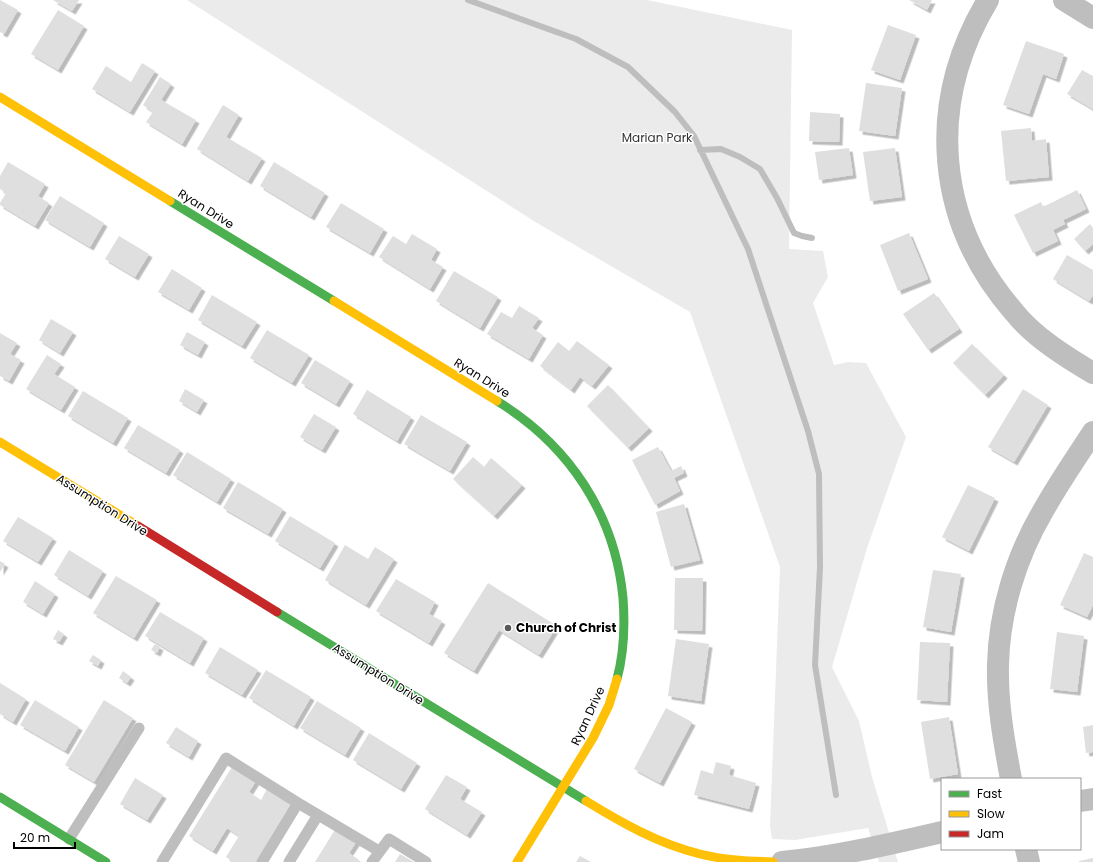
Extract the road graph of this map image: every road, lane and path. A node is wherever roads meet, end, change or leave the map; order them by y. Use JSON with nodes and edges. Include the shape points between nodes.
{"nodes":[{"id":1,"x":988,"y":0,"type":"edge"},
{"id":2,"x":1064,"y":0,"type":"edge"},
{"id":3,"x":1093,"y":18,"type":"edge"},
{"id":4,"x":0,"y":97,"type":"edge"},
{"id":5,"x":1093,"y":373,"type":"edge"},
{"id":6,"x":1093,"y":432,"type":"edge"},
{"id":7,"x":0,"y":442,"type":"edge"},
{"id":8,"x":139,"y":728,"type":"dead end"},
{"id":9,"x":1011,"y":778,"type":"edge"},
{"id":10,"x":563,"y":788,"type":"junction"},
{"id":11,"x":0,"y":797,"type":"edge"},
{"id":12,"x":1093,"y":799,"type":"edge"},
{"id":13,"x":1081,"y":801,"type":"edge"},
{"id":14,"x":298,"y":803,"type":"junction"},
{"id":15,"x":318,"y":815,"type":"junction"},
{"id":16,"x":941,"y":832,"type":"edge"},
{"id":17,"x":69,"y":839,"type":"junction"},
{"id":18,"x":1026,"y":850,"type":"edge"},
{"id":19,"x":379,"y":852,"type":"junction"},
{"id":20,"x":106,"y":862,"type":"edge"},
{"id":21,"x":162,"y":862,"type":"edge"},
{"id":22,"x":262,"y":862,"type":"edge"},
{"id":23,"x":289,"y":862,"type":"edge"},
{"id":24,"x":372,"y":862,"type":"edge"},
{"id":25,"x":426,"y":862,"type":"edge"},
{"id":26,"x":518,"y":862,"type":"edge"},
{"id":27,"x":773,"y":862,"type":"edge"},
{"id":28,"x":782,"y":862,"type":"edge"},
{"id":29,"x":1029,"y":862,"type":"edge"}],
"edges":[{"from":1,"to":5,"type":"street","via":[[968,38],[951,96],[947,155],[956,208],[977,258],[1014,313],[1066,356]]},
{"from":2,"to":3,"type":"street"},
{"from":4,"to":10,"type":"street","name":"Ryan Drive","via":[[508,408],[554,446],[575,471],[592,495],[614,545],[620,570],[624,630],[621,663],[614,693],[601,722]]},
{"from":6,"to":9,"type":"street","via":[[1039,518],[1025,548],[1006,603],[998,665],[1002,733]]},
{"from":7,"to":10,"type":"street","name":"Assumption Drive"},
{"from":8,"to":17,"type":"lane"},
{"from":10,"to":26,"type":"street","name":"Ryan Drive"},
{"from":10,"to":27,"type":"street","name":"Assumption Drive","via":[[610,816],[662,842],[720,857]]},
{"from":11,"to":17,"type":"street"},
{"from":12,"to":13,"type":"street"},
{"from":14,"to":15,"type":"lane"},
{"from":14,"to":21,"type":"lane","via":[[226,758]]},
{"from":14,"to":22,"type":"lane"},
{"from":15,"to":19,"type":"lane"},
{"from":15,"to":23,"type":"lane"},
{"from":16,"to":28,"type":"street","via":[[841,855]]},
{"from":17,"to":20,"type":"street"},
{"from":18,"to":29,"type":"street"},
{"from":19,"to":24,"type":"lane"},
{"from":19,"to":25,"type":"lane","via":[[389,839]]}]}
